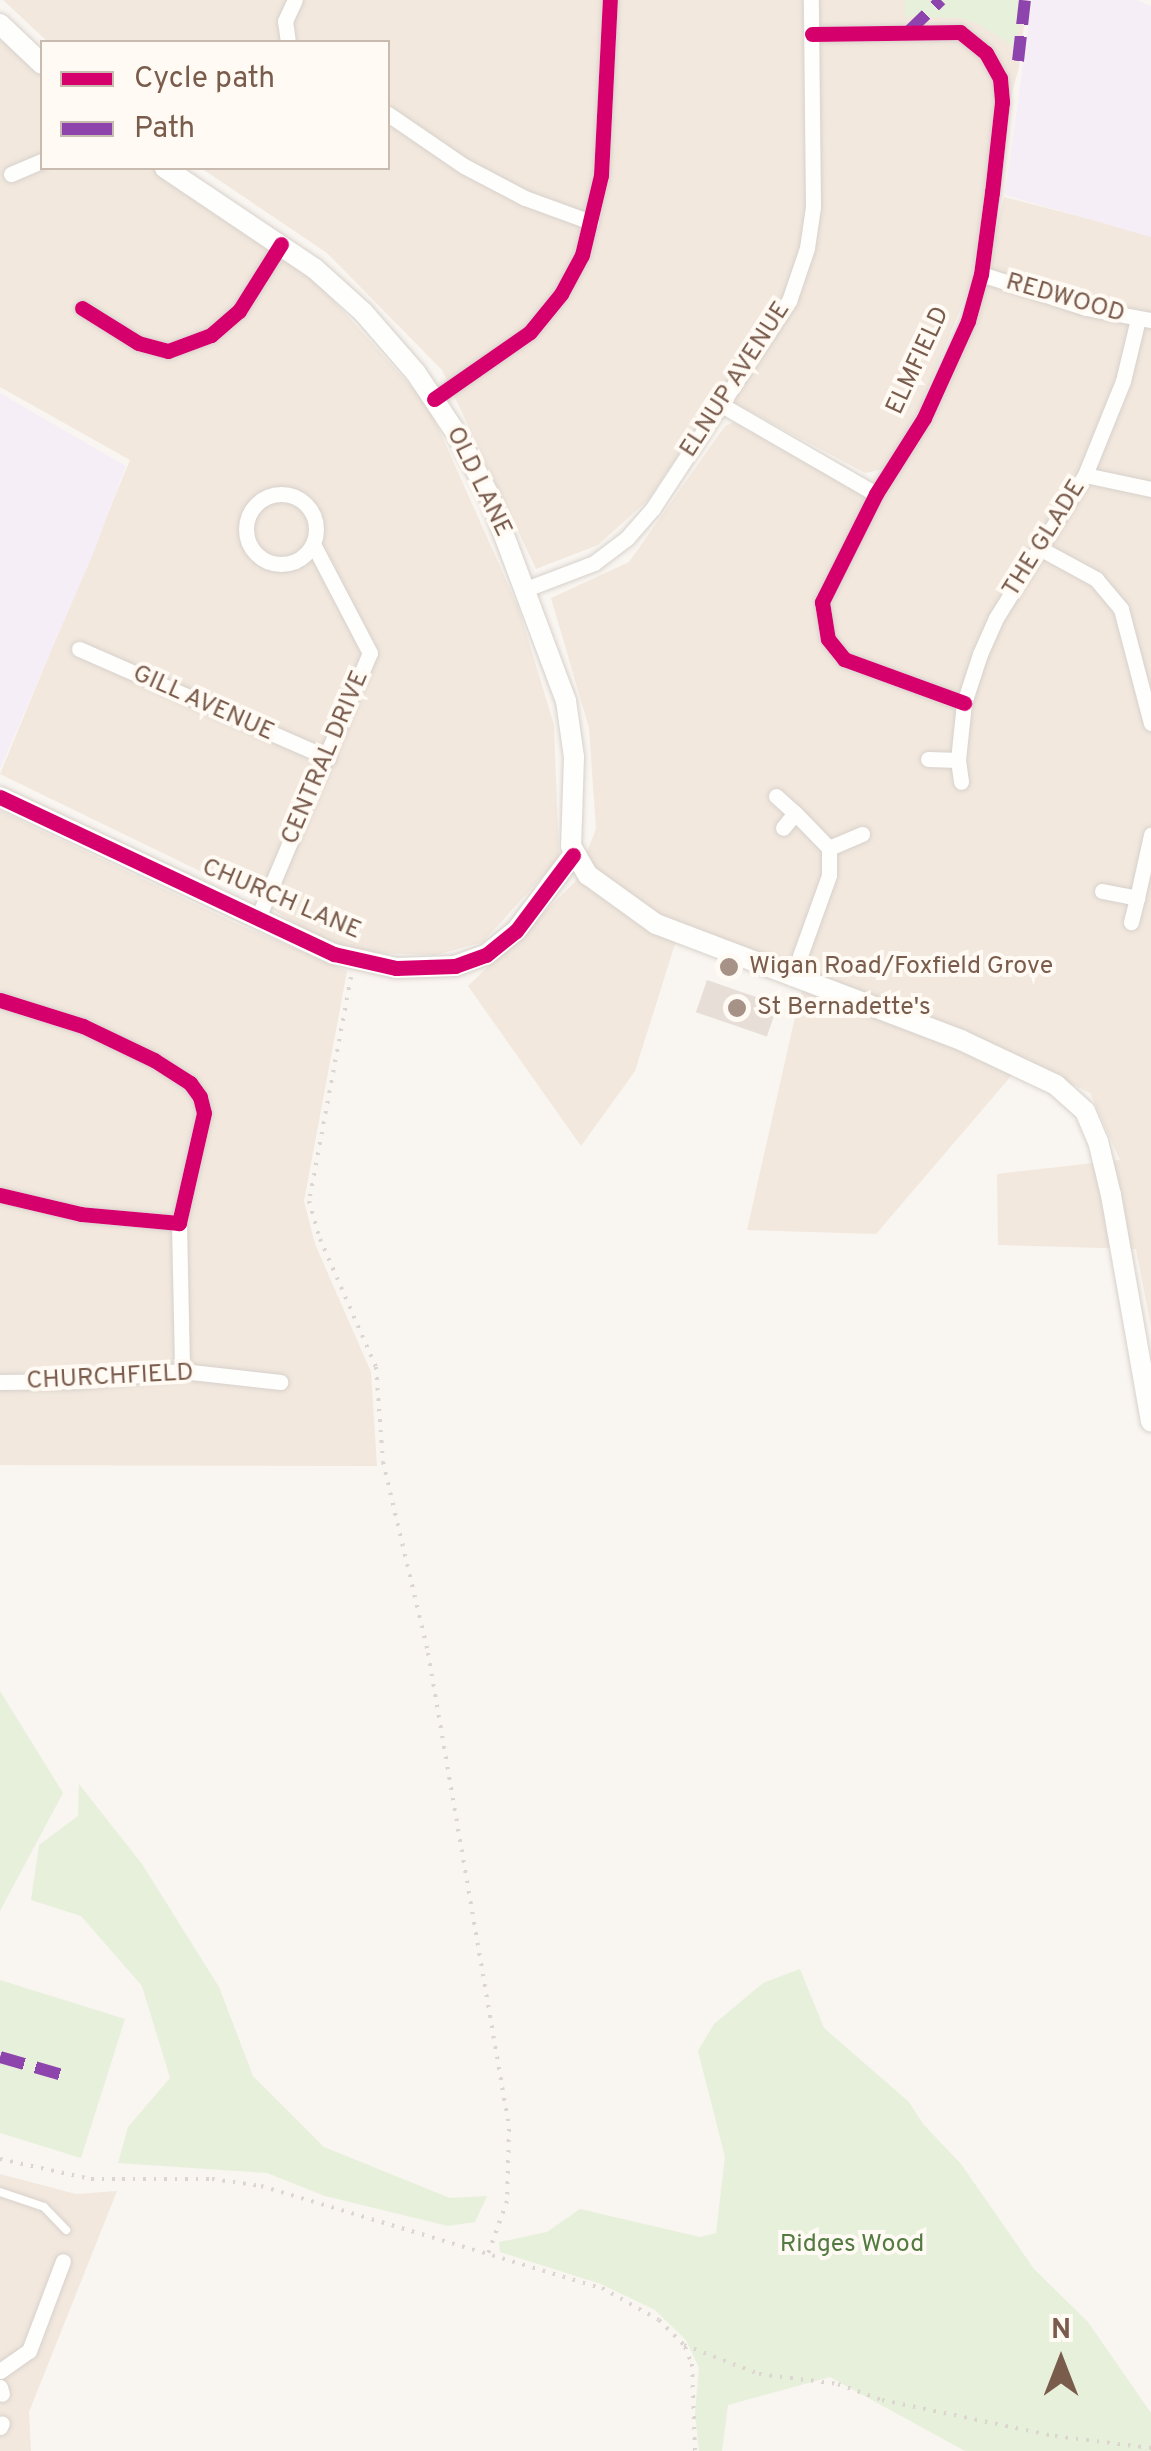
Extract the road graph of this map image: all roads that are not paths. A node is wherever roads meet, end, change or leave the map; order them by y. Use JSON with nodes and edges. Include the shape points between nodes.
{"nodes":[{"id":1,"x":295,"y":0,"type":"edge"},
{"id":2,"x":610,"y":0,"type":"edge"},
{"id":3,"x":811,"y":0,"type":"edge"},
{"id":4,"x":0,"y":24,"type":"edge"},
{"id":5,"x":812,"y":34,"type":"junction"},
{"id":6,"x":288,"y":40,"type":"edge"},
{"id":7,"x":40,"y":62,"type":"edge"},
{"id":8,"x":390,"y":115,"type":"edge"},
{"id":9,"x":40,"y":162,"type":"edge"},
{"id":10,"x":168,"y":170,"type":"edge"},
{"id":11,"x":11,"y":174,"type":"dead end"},
{"id":12,"x":591,"y":222,"type":"junction"},
{"id":13,"x":281,"y":244,"type":"junction"},
{"id":14,"x":980,"y":274,"type":"junction"},
{"id":15,"x":82,"y":308,"type":"dead end"},
{"id":16,"x":1145,"y":320,"type":"edge"},
{"id":17,"x":434,"y":398,"type":"junction"},
{"id":18,"x":720,"y":404,"type":"junction"},
{"id":19,"x":1085,"y":474,"type":"junction"},
{"id":20,"x":1151,"y":488,"type":"edge"},
{"id":21,"x":876,"y":494,"type":"junction"},
{"id":22,"x":313,"y":544,"type":"junction"},
{"id":23,"x":1041,"y":549,"type":"junction"},
{"id":24,"x":526,"y":588,"type":"junction"},
{"id":25,"x":79,"y":650,"type":"dead end"},
{"id":26,"x":964,"y":703,"type":"junction"},
{"id":27,"x":1151,"y":723,"type":"edge"},
{"id":28,"x":328,"y":758,"type":"junction"},
{"id":29,"x":928,"y":759,"type":"dead end"},
{"id":30,"x":958,"y":760,"type":"junction"},
{"id":31,"x":961,"y":782,"type":"dead end"},
{"id":32,"x":776,"y":796,"type":"dead end"},
{"id":33,"x":0,"y":797,"type":"edge"},
{"id":34,"x":795,"y":813,"type":"junction"},
{"id":35,"x":783,"y":828,"type":"dead end"},
{"id":36,"x":862,"y":834,"type":"dead end"},
{"id":37,"x":1151,"y":835,"type":"edge"},
{"id":38,"x":829,"y":848,"type":"junction"},
{"id":39,"x":573,"y":855,"type":"junction"},
{"id":40,"x":1102,"y":891,"type":"dead end"},
{"id":41,"x":1137,"y":898,"type":"junction"},
{"id":42,"x":257,"y":920,"type":"junction"},
{"id":43,"x":1131,"y":922,"type":"dead end"},
{"id":44,"x":792,"y":978,"type":"junction"},
{"id":45,"x":0,"y":1000,"type":"edge"},
{"id":46,"x":0,"y":1195,"type":"edge"},
{"id":47,"x":179,"y":1223,"type":"junction"},
{"id":48,"x":182,"y":1371,"type":"junction"},
{"id":49,"x":0,"y":1382,"type":"edge"},
{"id":50,"x":280,"y":1382,"type":"dead end"},
{"id":51,"x":1151,"y":1420,"type":"edge"},
{"id":52,"x":0,"y":2192,"type":"edge"},
{"id":53,"x":66,"y":2230,"type":"dead end"},
{"id":54,"x":63,"y":2261,"type":"dead end"},
{"id":55,"x":0,"y":2371,"type":"edge"}],
"edges":[{"from":1,"to":6,"type":"street","via":[[285,21]]},
{"from":2,"to":12,"type":"street"},
{"from":3,"to":5,"type":"street","name":"ELNUP AVENUE"},
{"from":4,"to":7,"type":"main road"},
{"from":5,"to":14,"type":"street","name":"ELMFIELD","via":[[960,32],[986,52],[1000,78],[1002,102]]},
{"from":5,"to":18,"type":"street","name":"ELNUP AVENUE","via":[[815,163],[807,248],[789,301]]},
{"from":8,"to":12,"type":"street","via":[[464,166]]},
{"from":9,"to":11,"type":"street"},
{"from":10,"to":13,"type":"main road","name":"OLD LANE"},
{"from":12,"to":17,"type":"street","via":[[573,274],[538,322]]},
{"from":13,"to":15,"type":"street","via":[[239,311],[211,335],[168,350],[138,342]]},
{"from":13,"to":17,"type":"main road","name":"OLD LANE","via":[[363,312]]},
{"from":14,"to":16,"type":"street","name":"REDWOOD"},
{"from":14,"to":21,"type":"street","name":"ELMFIELD","via":[[957,350]]},
{"from":16,"to":19,"type":"street","name":"THE GLADE"},
{"from":17,"to":24,"type":"main road","name":"OLD LANE","via":[[473,462]]},
{"from":18,"to":21,"type":"street"},
{"from":18,"to":24,"type":"street","name":"ELNUP AVENUE","via":[[628,538],[594,564]]},
{"from":19,"to":20,"type":"street"},
{"from":19,"to":23,"type":"street","name":"THE GLADE"},
{"from":21,"to":26,"type":"street","name":"ELMFIELD","via":[[824,589],[828,639],[854,666]]},
{"from":22,"to":22,"type":"street","name":"CENTRAL DRIVE","via":[[315,521],[293,496],[260,501],[247,520],[248,543],[264,560],[286,564]]},
{"from":22,"to":28,"type":"street","name":"CENTRAL DRIVE","via":[[370,653]]},
{"from":23,"to":26,"type":"street","name":"THE GLADE","via":[[996,618]]},
{"from":23,"to":27,"type":"street","via":[[1096,579],[1122,609]]},
{"from":24,"to":39,"type":"main road","name":"OLD LANE","via":[[571,722]]},
{"from":25,"to":28,"type":"street","name":"GILL AVENUE"},
{"from":26,"to":30,"type":"street","name":"THE GLADE"},
{"from":28,"to":42,"type":"street","name":"CENTRAL DRIVE"},
{"from":29,"to":30,"type":"street"},
{"from":30,"to":31,"type":"street","name":"THE GLADE"},
{"from":32,"to":34,"type":"street"},
{"from":33,"to":42,"type":"main road","name":"CHURCH LANE"},
{"from":34,"to":35,"type":"street"},
{"from":34,"to":38,"type":"street"},
{"from":36,"to":38,"type":"street"},
{"from":37,"to":41,"type":"street"},
{"from":38,"to":44,"type":"street","via":[[829,875]]},
{"from":39,"to":42,"type":"main road","name":"CHURCH LANE","via":[[516,930],[486,955],[430,969],[354,960]]},
{"from":39,"to":44,"type":"main road","via":[[610,894],[656,924]]},
{"from":40,"to":41,"type":"street"},
{"from":41,"to":43,"type":"street"},
{"from":44,"to":51,"type":"main road","via":[[999,1057],[1056,1085],[1086,1111],[1112,1195]]},
{"from":45,"to":47,"type":"street","via":[[83,1026],[154,1060],[196,1090],[203,1122]]},
{"from":46,"to":47,"type":"street","via":[[81,1214]]},
{"from":47,"to":48,"type":"street"},
{"from":48,"to":49,"type":"street","name":"CHURCHFIELD"},
{"from":48,"to":50,"type":"street","name":"CHURCHFIELD"},
{"from":52,"to":53,"type":"lane","via":[[44,2207]]},
{"from":54,"to":55,"type":"street","via":[[29,2351]]}]}
